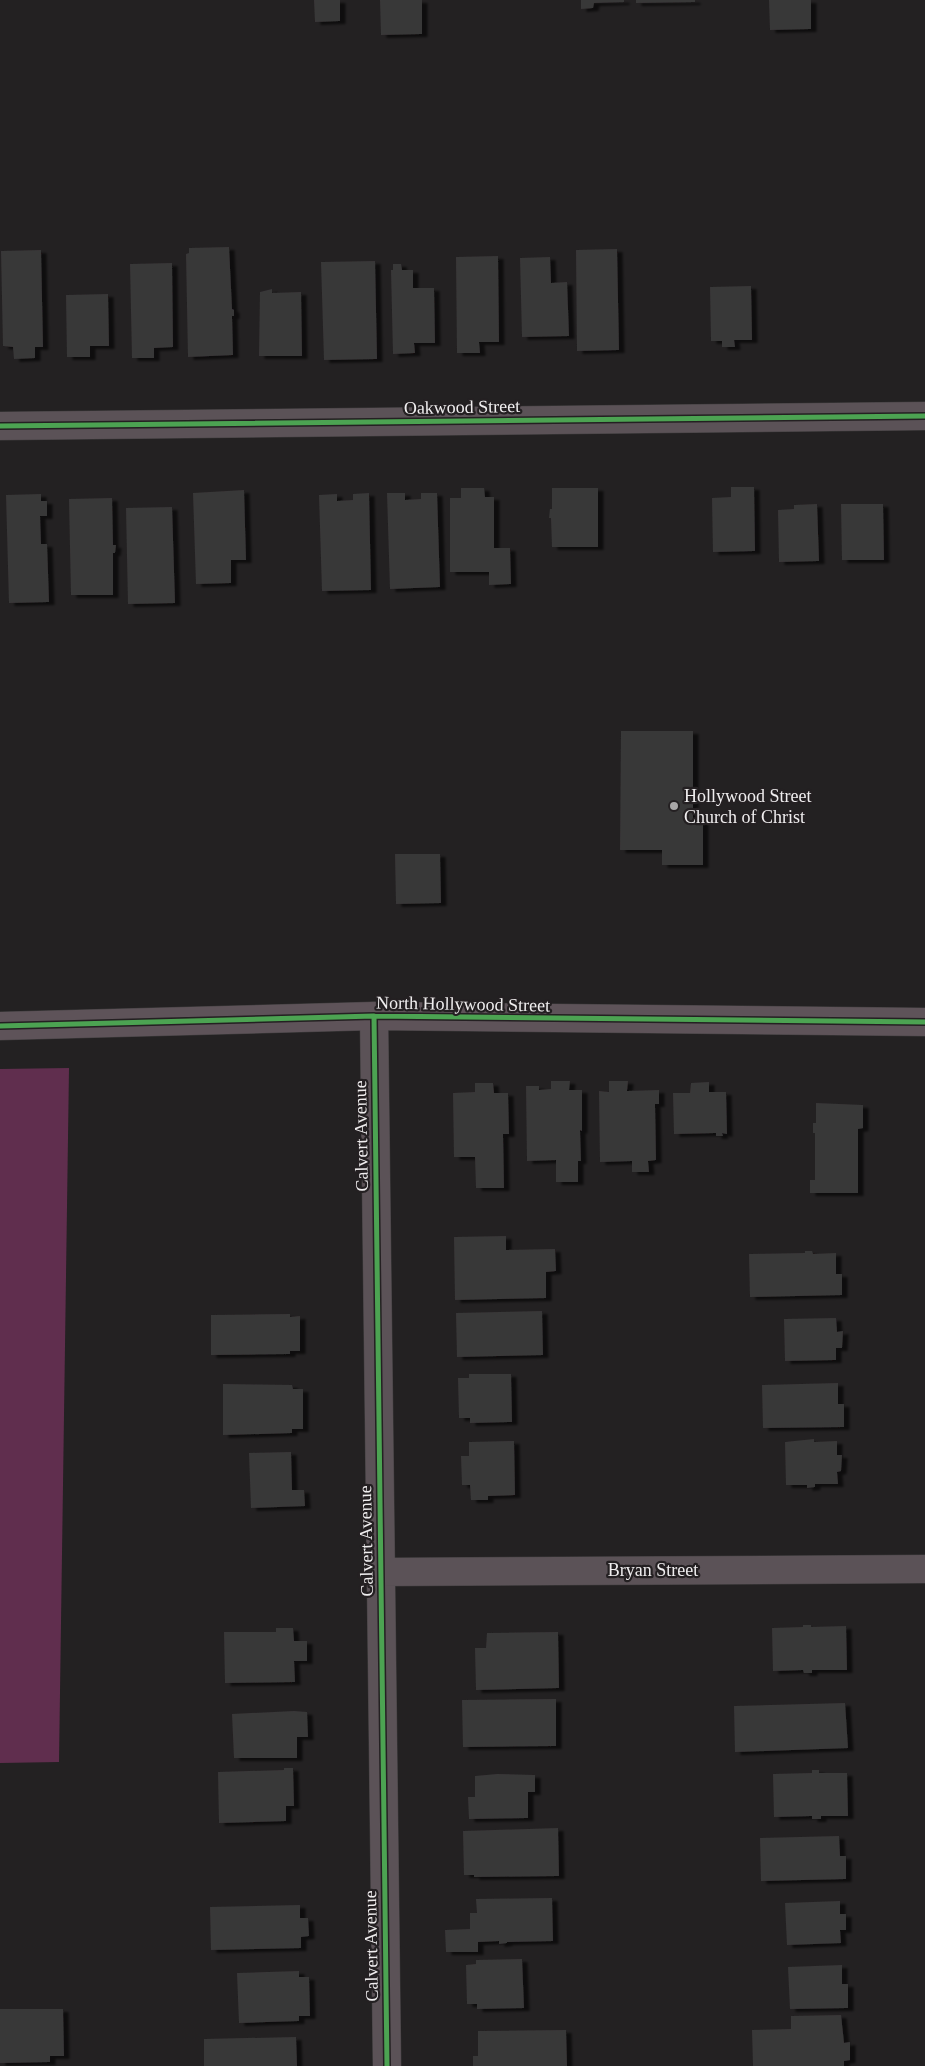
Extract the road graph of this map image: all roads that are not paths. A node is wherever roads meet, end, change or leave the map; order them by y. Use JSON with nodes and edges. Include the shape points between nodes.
{"nodes":[{"id":1,"x":925,"y":416,"type":"edge"},
{"id":2,"x":0,"y":426,"type":"edge"},
{"id":3,"x":374,"y":1016,"type":"junction"},
{"id":4,"x":925,"y":1022,"type":"edge"},
{"id":5,"x":0,"y":1026,"type":"edge"},
{"id":6,"x":925,"y":1569,"type":"edge"},
{"id":7,"x":380,"y":1572,"type":"junction"},
{"id":8,"x":387,"y":2066,"type":"edge"}],
"edges":[{"from":1,"to":2,"type":"street","name":"Oakwood Street"},
{"from":3,"to":4,"type":"main road","name":"North Hollywood Street"},
{"from":3,"to":5,"type":"main road","name":"North Hollywood Street"},
{"from":3,"to":7,"type":"street","name":"Calvert Avenue"},
{"from":6,"to":7,"type":"street","name":"Bryan Street"},
{"from":7,"to":8,"type":"street","name":"Calvert Avenue"}]}
